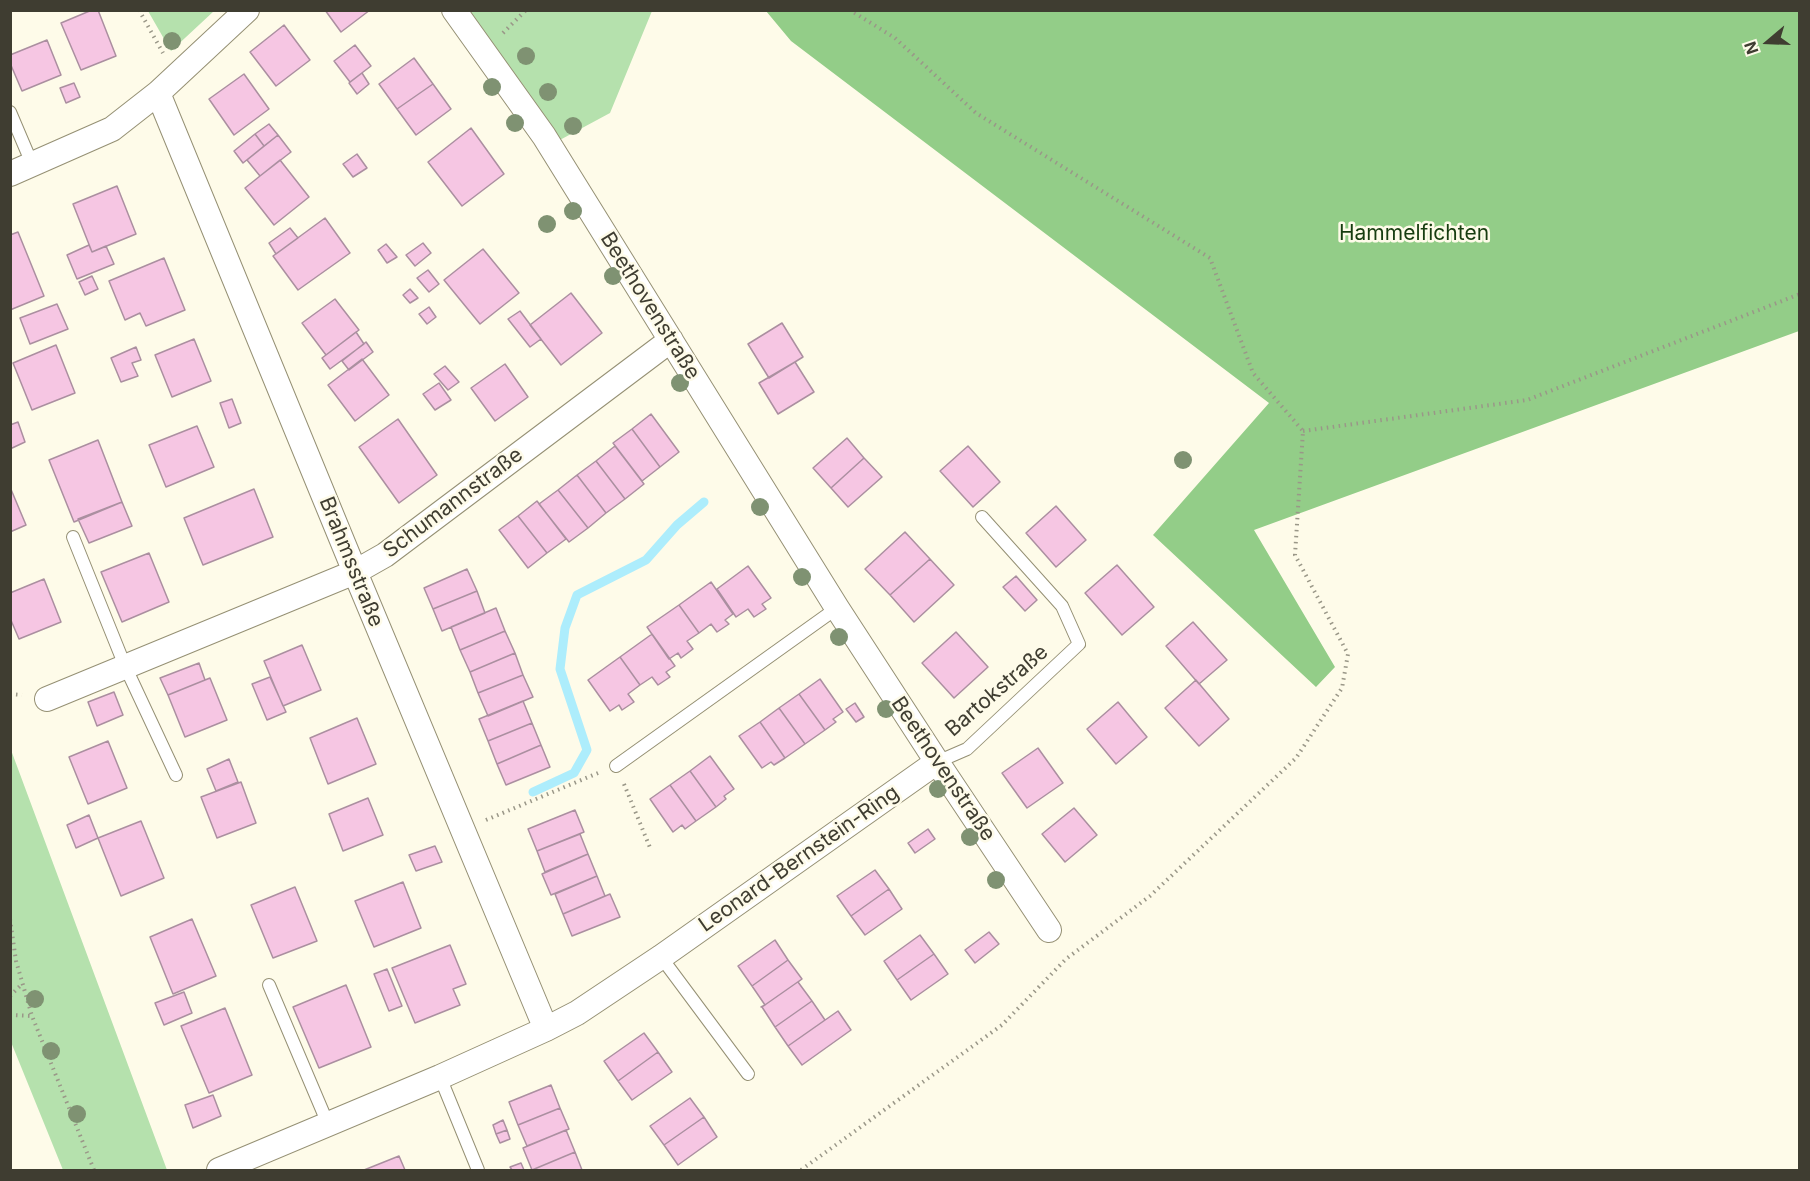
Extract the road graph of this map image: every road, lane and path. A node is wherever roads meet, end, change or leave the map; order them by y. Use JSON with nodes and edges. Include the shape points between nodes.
{"nodes":[{"id":1,"x":139,"y":10,"type":"edge"},
{"id":2,"x":247,"y":10,"type":"edge"},
{"id":3,"x":454,"y":10,"type":"edge"},
{"id":4,"x":526,"y":10,"type":"edge"},
{"id":5,"x":850,"y":10,"type":"edge"},
{"id":6,"x":501,"y":36,"type":"dead end"},
{"id":7,"x":166,"y":86,"type":"junction"},
{"id":8,"x":10,"y":112,"type":"edge"},
{"id":9,"x":22,"y":170,"type":"edge"},
{"id":10,"x":1800,"y":294,"type":"edge"},
{"id":11,"x":671,"y":340,"type":"junction"},
{"id":12,"x":1303,"y":431,"type":"junction"},
{"id":13,"x":982,"y":517,"type":"dead end"},
{"id":14,"x":73,"y":537,"type":"dead end"},
{"id":15,"x":355,"y":572,"type":"junction"},
{"id":16,"x":837,"y":608,"type":"junction"},
{"id":17,"x":125,"y":666,"type":"junction"},
{"id":18,"x":47,"y":699,"type":"dead end"},
{"id":19,"x":937,"y":762,"type":"junction"},
{"id":20,"x":616,"y":765,"type":"junction"},
{"id":21,"x":176,"y":775,"type":"dead end"},
{"id":22,"x":463,"y":830,"type":"junction"},
{"id":23,"x":651,"y":850,"type":"dead end"},
{"id":24,"x":10,"y":919,"type":"edge"},
{"id":25,"x":1049,"y":930,"type":"dead end"},
{"id":26,"x":661,"y":957,"type":"junction"},
{"id":27,"x":22,"y":984,"type":"junction"},
{"id":28,"x":269,"y":985,"type":"dead end"},
{"id":29,"x":10,"y":996,"type":"edge"},
{"id":30,"x":10,"y":1015,"type":"edge"},
{"id":31,"x":32,"y":1016,"type":"junction"},
{"id":32,"x":546,"y":1029,"type":"junction"},
{"id":33,"x":748,"y":1074,"type":"dead end"},
{"id":34,"x":440,"y":1077,"type":"junction"},
{"id":35,"x":328,"y":1124,"type":"junction"},
{"id":36,"x":94,"y":1170,"type":"edge"},
{"id":37,"x":219,"y":1170,"type":"edge"},
{"id":38,"x":478,"y":1170,"type":"edge"},
{"id":39,"x":801,"y":1170,"type":"edge"}],
"edges":[{"from":1,"to":7,"type":"path","via":[[165,56]]},
{"from":2,"to":7,"type":"street"},
{"from":3,"to":11,"type":"street","name":"Beethovenstraße","via":[[544,136]]},
{"from":4,"to":6,"type":"path"},
{"from":5,"to":12,"type":"path","via":[[895,38],[976,113],[1210,258],[1253,373]]},
{"from":7,"to":9,"type":"street","via":[[112,129]]},
{"from":7,"to":15,"type":"street","name":"Brahmsstraße"},
{"from":8,"to":9,"type":"lane"},
{"from":10,"to":12,"type":"path","via":[[1527,400]]},
{"from":11,"to":15,"type":"street","name":"Schumannstraße","via":[[385,555]]},
{"from":11,"to":16,"type":"street","name":"Beethovenstraße"},
{"from":12,"to":39,"type":"path","via":[[1295,555],[1348,654],[1342,688],[1296,758],[1150,896],[1066,959],[1002,1025]]},
{"from":13,"to":19,"type":"lane","name":"Bartokstraße","via":[[1062,606],[1079,644],[967,749]]},
{"from":14,"to":17,"type":"lane"},
{"from":15,"to":17,"type":"street","name":"Schumannstraße"},
{"from":15,"to":22,"type":"street","name":"Brahmsstraße"},
{"from":16,"to":19,"type":"street","name":"Beethovenstraße"},
{"from":16,"to":20,"type":"lane"},
{"from":17,"to":18,"type":"street","name":"Schumannstraße"},
{"from":17,"to":21,"type":"lane"},
{"from":19,"to":25,"type":"street","name":"Beethovenstraße"},
{"from":19,"to":26,"type":"street","name":"Leonard-Bernstein-Ring"},
{"from":20,"to":22,"type":"path"},
{"from":20,"to":23,"type":"path"},
{"from":22,"to":32,"type":"street","name":"Brahmsstraße"},
{"from":24,"to":27,"type":"path"},
{"from":26,"to":32,"type":"street","name":"Leonard-Bernstein-Ring"},
{"from":26,"to":33,"type":"lane"},
{"from":27,"to":29,"type":"path"},
{"from":27,"to":31,"type":"path"},
{"from":28,"to":35,"type":"lane"},
{"from":30,"to":31,"type":"path"},
{"from":31,"to":36,"type":"path"},
{"from":32,"to":34,"type":"street","name":"Leonard-Bernstein-Ring"},
{"from":34,"to":35,"type":"street","name":"Leonard-Bernstein-Ring"},
{"from":34,"to":38,"type":"lane"},
{"from":35,"to":37,"type":"street","name":"Leonard-Bernstein-Ring"}]}
